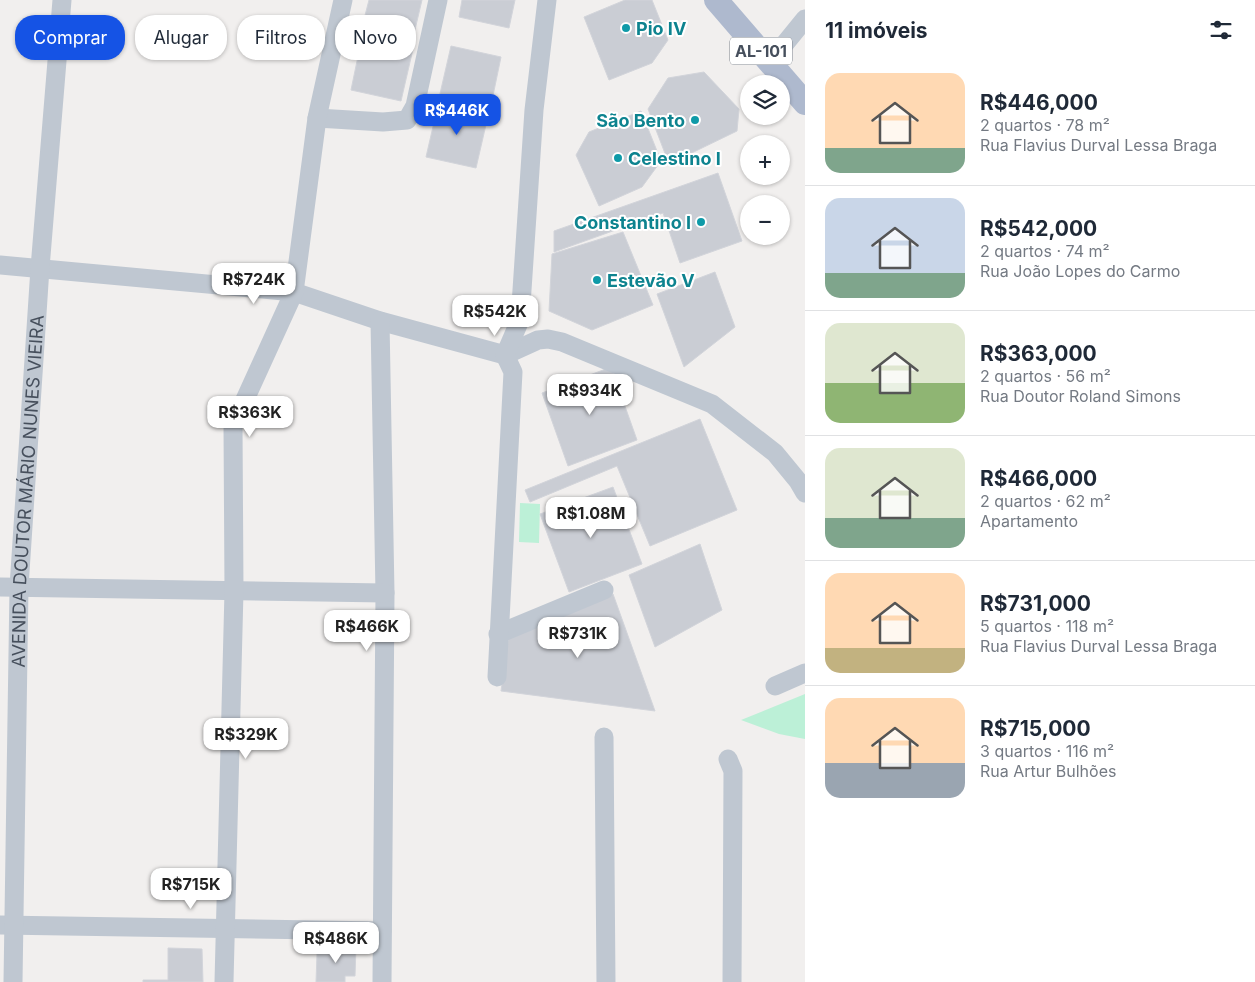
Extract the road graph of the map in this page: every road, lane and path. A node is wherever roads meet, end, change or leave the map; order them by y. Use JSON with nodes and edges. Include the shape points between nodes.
{"nodes":[{"id":1,"x":62,"y":0,"type":"edge"},
{"id":2,"x":343,"y":0,"type":"edge"},
{"id":3,"x":438,"y":0,"type":"edge"},
{"id":4,"x":547,"y":0,"type":"edge"},
{"id":5,"x":716,"y":0,"type":"edge"},
{"id":6,"x":805,"y":19,"type":"edge"},
{"id":7,"x":770,"y":62,"type":"junction"},
{"id":8,"x":805,"y":103,"type":"edge"},
{"id":9,"x":317,"y":118,"type":"junction"},
{"id":10,"x":0,"y":265,"type":"edge"},
{"id":11,"x":40,"y":268,"type":"junction"},
{"id":12,"x":294,"y":292,"type":"junction"},
{"id":13,"x":380,"y":321,"type":"junction"},
{"id":14,"x":505,"y":355,"type":"junction"},
{"id":15,"x":805,"y":493,"type":"edge"},
{"id":16,"x":0,"y":587,"type":"edge"},
{"id":17,"x":19,"y":587,"type":"junction"},
{"id":18,"x":234,"y":590,"type":"junction"},
{"id":19,"x":604,"y":590,"type":"dead end"},
{"id":20,"x":385,"y":593,"type":"junction"},
{"id":21,"x":498,"y":634,"type":"junction"},
{"id":22,"x":805,"y":674,"type":"edge"},
{"id":23,"x":497,"y":677,"type":"dead end"},
{"id":24,"x":775,"y":686,"type":"dead end"},
{"id":25,"x":604,"y":737,"type":"dead end"},
{"id":26,"x":728,"y":759,"type":"dead end"},
{"id":27,"x":7,"y":925,"type":"edge"},
{"id":28,"x":224,"y":928,"type":"junction"},
{"id":29,"x":382,"y":931,"type":"junction"},
{"id":30,"x":13,"y":982,"type":"edge"},
{"id":31,"x":224,"y":982,"type":"edge"},
{"id":32,"x":382,"y":982,"type":"edge"},
{"id":33,"x":606,"y":982,"type":"edge"},
{"id":34,"x":732,"y":982,"type":"edge"}],
"edges":[{"from":1,"to":11,"type":"street","name":"AVENIDA DOUTOR MÁRIO NUNES VIEIRA"},
{"from":2,"to":9,"type":"street"},
{"from":3,"to":9,"type":"street","via":[[415,106],[407,120],[383,122]]},
{"from":4,"to":14,"type":"street","via":[[534,110],[520,320]]},
{"from":5,"to":7,"type":"main road","number":"AL-101"},
{"from":6,"to":7,"type":"street"},
{"from":7,"to":8,"type":"main road","number":"AL-101"},
{"from":9,"to":12,"type":"street"},
{"from":10,"to":11,"type":"street"},
{"from":11,"to":12,"type":"street"},
{"from":11,"to":17,"type":"street","name":"AVENIDA DOUTOR MÁRIO NUNES VIEIRA"},
{"from":12,"to":13,"type":"street"},
{"from":12,"to":18,"type":"street","via":[[233,426]]},
{"from":13,"to":14,"type":"street"},
{"from":13,"to":20,"type":"street"},
{"from":14,"to":15,"type":"street","via":[[538,340],[562,342],[712,404],[775,453]]},
{"from":14,"to":21,"type":"street","via":[[513,372]]},
{"from":16,"to":17,"type":"street"},
{"from":17,"to":18,"type":"street"},
{"from":17,"to":27,"type":"street","name":"AVENIDA DOUTOR MÁRIO NUNES VIEIRA"},
{"from":18,"to":20,"type":"street"},
{"from":18,"to":28,"type":"street"},
{"from":19,"to":21,"type":"street"},
{"from":20,"to":29,"type":"street"},
{"from":21,"to":23,"type":"street"},
{"from":22,"to":24,"type":"street"},
{"from":25,"to":33,"type":"street"},
{"from":26,"to":34,"type":"street","via":[[733,771]]},
{"from":27,"to":28,"type":"street"},
{"from":27,"to":30,"type":"street","name":"AVENIDA DOUTOR MÁRIO NUNES VIEIRA"},
{"from":28,"to":29,"type":"street"},
{"from":28,"to":31,"type":"street"},
{"from":29,"to":32,"type":"street"}]}
